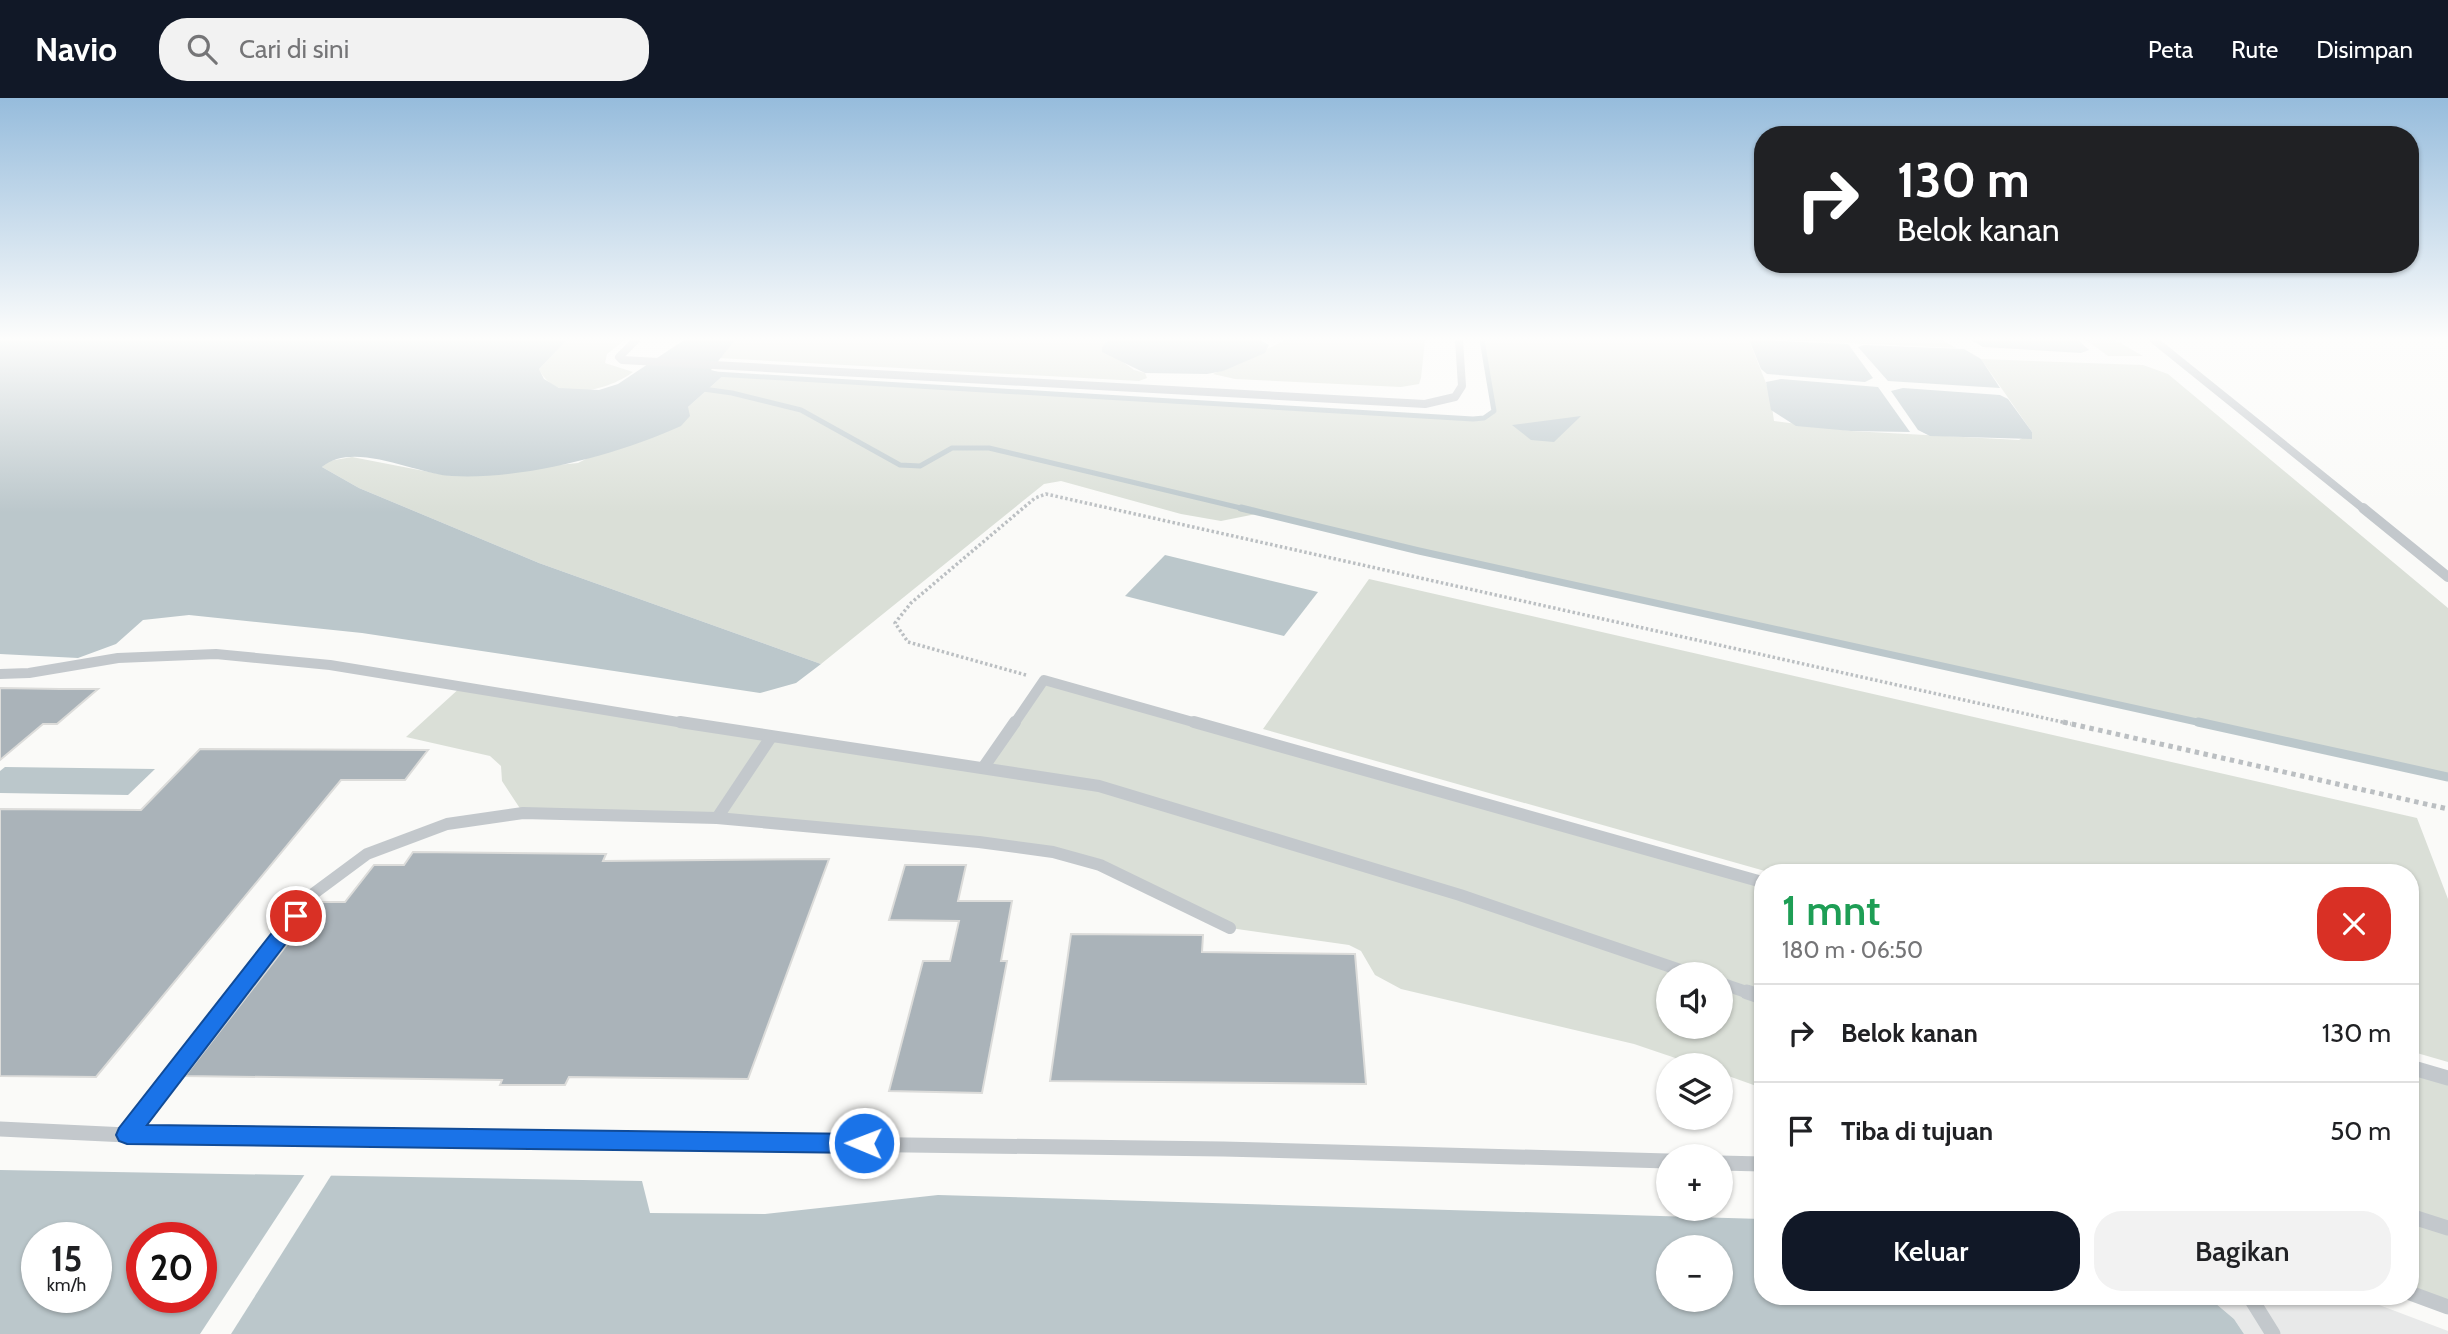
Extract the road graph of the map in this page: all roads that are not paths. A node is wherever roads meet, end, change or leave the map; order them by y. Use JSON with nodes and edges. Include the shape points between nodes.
{"nodes":[{"id":1,"x":1308,"y":398,"type":"edge"},
{"id":2,"x":1452,"y":398,"type":"edge"},
{"id":3,"x":2226,"y":398,"type":"edge"},
{"id":4,"x":2448,"y":577,"type":"edge"},
{"id":5,"x":0,"y":674,"type":"edge"},
{"id":6,"x":771,"y":737,"type":"junction"},
{"id":7,"x":983,"y":768,"type":"junction"},
{"id":8,"x":717,"y":818,"type":"junction"},
{"id":9,"x":1754,"y":880,"type":"edge"},
{"id":10,"x":1230,"y":928,"type":"dead end"},
{"id":11,"x":1657,"y":962,"type":"edge"},
{"id":12,"x":1733,"y":988,"type":"edge"},
{"id":13,"x":1754,"y":995,"type":"edge"},
{"id":14,"x":2419,"y":1070,"type":"edge"},
{"id":15,"x":2448,"y":1078,"type":"edge"},
{"id":16,"x":0,"y":1129,"type":"edge"},
{"id":17,"x":127,"y":1135,"type":"junction"},
{"id":18,"x":1656,"y":1161,"type":"edge"},
{"id":19,"x":1733,"y":1163,"type":"edge"},
{"id":20,"x":1754,"y":1164,"type":"edge"},
{"id":21,"x":2419,"y":1219,"type":"edge"},
{"id":22,"x":2448,"y":1228,"type":"edge"},
{"id":23,"x":2419,"y":1296,"type":"edge"},
{"id":24,"x":2255,"y":1305,"type":"edge"},
{"id":25,"x":2448,"y":1307,"type":"edge"},
{"id":26,"x":2273,"y":1334,"type":"edge"}],
"edges":[{"from":1,"to":2,"type":"lane","via":[[1425,404]]},
{"from":3,"to":4,"type":"lane"},
{"from":5,"to":6,"type":"lane","via":[[118,657],[216,654],[330,665]]},
{"from":6,"to":7,"type":"lane"},
{"from":6,"to":8,"type":"lane"},
{"from":7,"to":9,"type":"lane","via":[[1044,680]]},
{"from":7,"to":11,"type":"lane","via":[[1099,786],[1460,895]]},
{"from":8,"to":10,"type":"lane","via":[[1053,852],[1100,865]]},
{"from":8,"to":17,"type":"lane","via":[[523,813],[447,824],[367,853],[313,894]]},
{"from":12,"to":13,"type":"lane"},
{"from":14,"to":15,"type":"lane"},
{"from":16,"to":17,"type":"lane"},
{"from":17,"to":18,"type":"lane","via":[[1195,1149]]},
{"from":19,"to":20,"type":"lane"},
{"from":21,"to":22,"type":"lane"},
{"from":23,"to":25,"type":"lane"},
{"from":24,"to":26,"type":"lane"}]}
